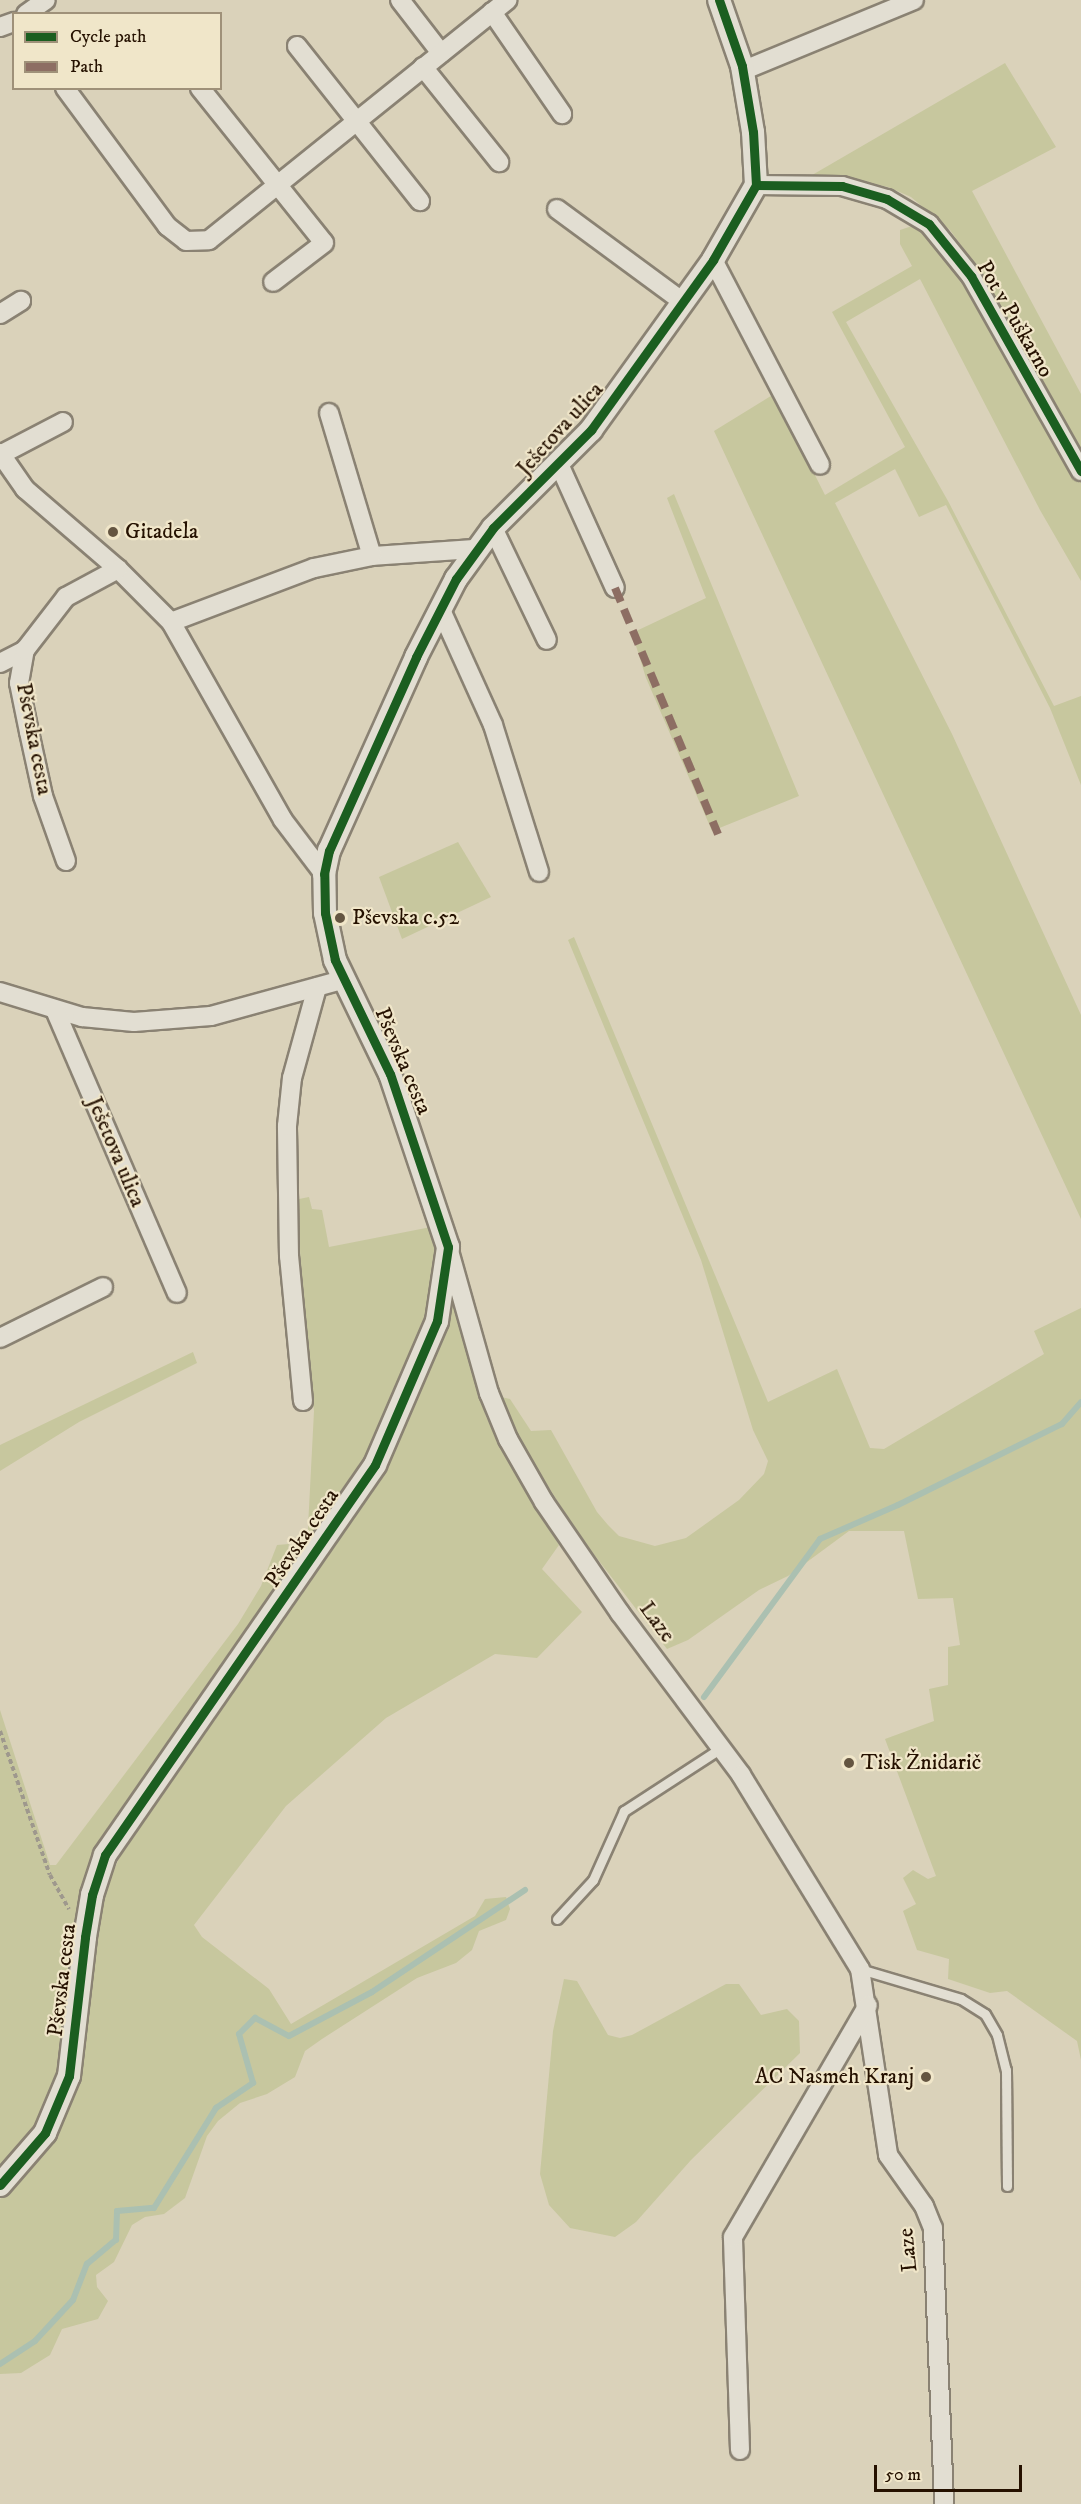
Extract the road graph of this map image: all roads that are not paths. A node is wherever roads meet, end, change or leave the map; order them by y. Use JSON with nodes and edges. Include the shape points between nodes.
{"nodes":[{"id":1,"x":46,"y":0,"type":"edge"},
{"id":2,"x":400,"y":0,"type":"edge"},
{"id":3,"x":508,"y":0,"type":"edge"},
{"id":4,"x":719,"y":0,"type":"edge"},
{"id":5,"x":914,"y":0,"type":"edge"},
{"id":6,"x":29,"y":12,"type":"edge"},
{"id":7,"x":492,"y":12,"type":"junction"},
{"id":8,"x":297,"y":46,"type":"dead end"},
{"id":9,"x":441,"y":53,"type":"junction"},
{"id":10,"x":423,"y":67,"type":"junction"},
{"id":11,"x":742,"y":71,"type":"junction"},
{"id":12,"x":66,"y":90,"type":"edge"},
{"id":13,"x":202,"y":90,"type":"edge"},
{"id":14,"x":562,"y":114,"type":"dead end"},
{"id":15,"x":358,"y":122,"type":"junction"},
{"id":16,"x":499,"y":162,"type":"dead end"},
{"id":17,"x":277,"y":185,"type":"junction"},
{"id":18,"x":756,"y":185,"type":"junction"},
{"id":19,"x":420,"y":201,"type":"dead end"},
{"id":20,"x":557,"y":209,"type":"dead end"},
{"id":21,"x":713,"y":260,"type":"junction"},
{"id":22,"x":273,"y":282,"type":"dead end"},
{"id":23,"x":21,"y":301,"type":"dead end"},
{"id":24,"x":683,"y":302,"type":"junction"},
{"id":25,"x":0,"y":314,"type":"edge"},
{"id":26,"x":329,"y":413,"type":"dead end"},
{"id":27,"x":63,"y":422,"type":"dead end"},
{"id":28,"x":0,"y":454,"type":"edge"},
{"id":29,"x":558,"y":462,"type":"junction"},
{"id":30,"x":820,"y":465,"type":"dead end"},
{"id":31,"x":1081,"y":471,"type":"edge"},
{"id":32,"x":494,"y":528,"type":"junction"},
{"id":33,"x":476,"y":549,"type":"junction"},
{"id":34,"x":372,"y":556,"type":"junction"},
{"id":35,"x":118,"y":569,"type":"junction"},
{"id":36,"x":615,"y":588,"type":"dead end"},
{"id":37,"x":441,"y":608,"type":"junction"},
{"id":38,"x":171,"y":622,"type":"junction"},
{"id":39,"x":547,"y":640,"type":"dead end"},
{"id":40,"x":25,"y":650,"type":"junction"},
{"id":41,"x":0,"y":663,"type":"edge"},
{"id":42,"x":66,"y":861,"type":"dead end"},
{"id":43,"x":539,"y":872,"type":"dead end"},
{"id":44,"x":324,"y":874,"type":"junction"},
{"id":45,"x":345,"y":979,"type":"junction"},
{"id":46,"x":317,"y":987,"type":"junction"},
{"id":47,"x":0,"y":992,"type":"edge"},
{"id":48,"x":55,"y":1010,"type":"junction"},
{"id":49,"x":448,"y":1247,"type":"junction"},
{"id":50,"x":103,"y":1287,"type":"dead end"},
{"id":51,"x":177,"y":1293,"type":"dead end"},
{"id":52,"x":0,"y":1338,"type":"edge"},
{"id":53,"x":303,"y":1401,"type":"dead end"},
{"id":54,"x":721,"y":1748,"type":"junction"},
{"id":55,"x":557,"y":1919,"type":"dead end"},
{"id":56,"x":860,"y":1969,"type":"junction"},
{"id":57,"x":868,"y":2005,"type":"junction"},
{"id":58,"x":0,"y":2185,"type":"edge"},
{"id":59,"x":1007,"y":2186,"type":"dead end"},
{"id":60,"x":740,"y":2450,"type":"dead end"},
{"id":61,"x":944,"y":2504,"type":"edge"}],
"edges":[{"from":1,"to":6,"type":"street"},
{"from":2,"to":9,"type":"street"},
{"from":3,"to":7,"type":"street"},
{"from":4,"to":11,"type":"street"},
{"from":5,"to":11,"type":"street"},
{"from":7,"to":9,"type":"street"},
{"from":7,"to":14,"type":"street"},
{"from":8,"to":15,"type":"street"},
{"from":9,"to":10,"type":"street"},
{"from":10,"to":15,"type":"street"},
{"from":10,"to":16,"type":"street"},
{"from":11,"to":18,"type":"street","via":[[753,132]]},
{"from":12,"to":17,"type":"street","via":[[167,226],[186,241],[209,240]]},
{"from":13,"to":17,"type":"street"},
{"from":15,"to":17,"type":"street"},
{"from":15,"to":19,"type":"street"},
{"from":17,"to":22,"type":"street","via":[[324,243]]},
{"from":18,"to":21,"type":"street","name":"Ješetova ulica"},
{"from":18,"to":31,"type":"street","name":"Pot v Puškarno","via":[[842,186],[887,199],[928,224],[971,276]]},
{"from":20,"to":24,"type":"street"},
{"from":21,"to":24,"type":"street","name":"Ješetova ulica"},
{"from":21,"to":30,"type":"street"},
{"from":23,"to":25,"type":"street"},
{"from":24,"to":29,"type":"street","name":"Ješetova ulica","via":[[591,430]]},
{"from":26,"to":34,"type":"street"},
{"from":27,"to":28,"type":"street"},
{"from":28,"to":35,"type":"street","via":[[25,489]]},
{"from":29,"to":32,"type":"street","name":"Ješetova ulica"},
{"from":29,"to":36,"type":"street","name":"Ješetova ulica"},
{"from":32,"to":33,"type":"street","name":"Ješetova ulica"},
{"from":32,"to":39,"type":"street"},
{"from":33,"to":34,"type":"street"},
{"from":33,"to":37,"type":"street","name":"Ješetova ulica"},
{"from":34,"to":38,"type":"street","via":[[314,568]]},
{"from":35,"to":38,"type":"street"},
{"from":35,"to":40,"type":"street","name":"Pševska cesta","via":[[66,597]]},
{"from":37,"to":43,"type":"street","via":[[493,725]]},
{"from":37,"to":44,"type":"street","name":"Ješetova ulica","via":[[329,851]]},
{"from":38,"to":44,"type":"street","via":[[283,820]]},
{"from":40,"to":41,"type":"street","name":"Pševska cesta"},
{"from":40,"to":42,"type":"street","name":"Pševska cesta","via":[[19,682],[43,796]]},
{"from":44,"to":45,"type":"street","name":"Pševska cesta","via":[[328,932]]},
{"from":45,"to":46,"type":"street"},
{"from":45,"to":49,"type":"street","name":"Pševska cesta","via":[[390,1074]]},
{"from":46,"to":48,"type":"street","via":[[252,1007],[201,1017],[107,1021]]},
{"from":46,"to":53,"type":"street","via":[[292,1078],[287,1126],[290,1256]]},
{"from":47,"to":48,"type":"street"},
{"from":48,"to":51,"type":"street","name":"Ješetova ulica"},
{"from":49,"to":54,"type":"street","name":"Laze","via":[[489,1393],[508,1439],[544,1502]]},
{"from":49,"to":58,"type":"street","name":"Pševska cesta","via":[[436,1321],[375,1465],[105,1855],[92,1894],[69,2076],[45,2133]]},
{"from":50,"to":52,"type":"street"},
{"from":54,"to":55,"type":"lane","via":[[624,1810],[592,1880]]},
{"from":54,"to":56,"type":"street","name":"Laze"},
{"from":56,"to":57,"type":"street","name":"Laze"},
{"from":56,"to":59,"type":"lane","via":[[961,1999],[985,2014],[997,2035],[1006,2070]]},
{"from":57,"to":60,"type":"street","via":[[733,2237]]},
{"from":57,"to":61,"type":"street","name":"Laze","via":[[888,2155],[924,2206],[933,2228]]}]}
